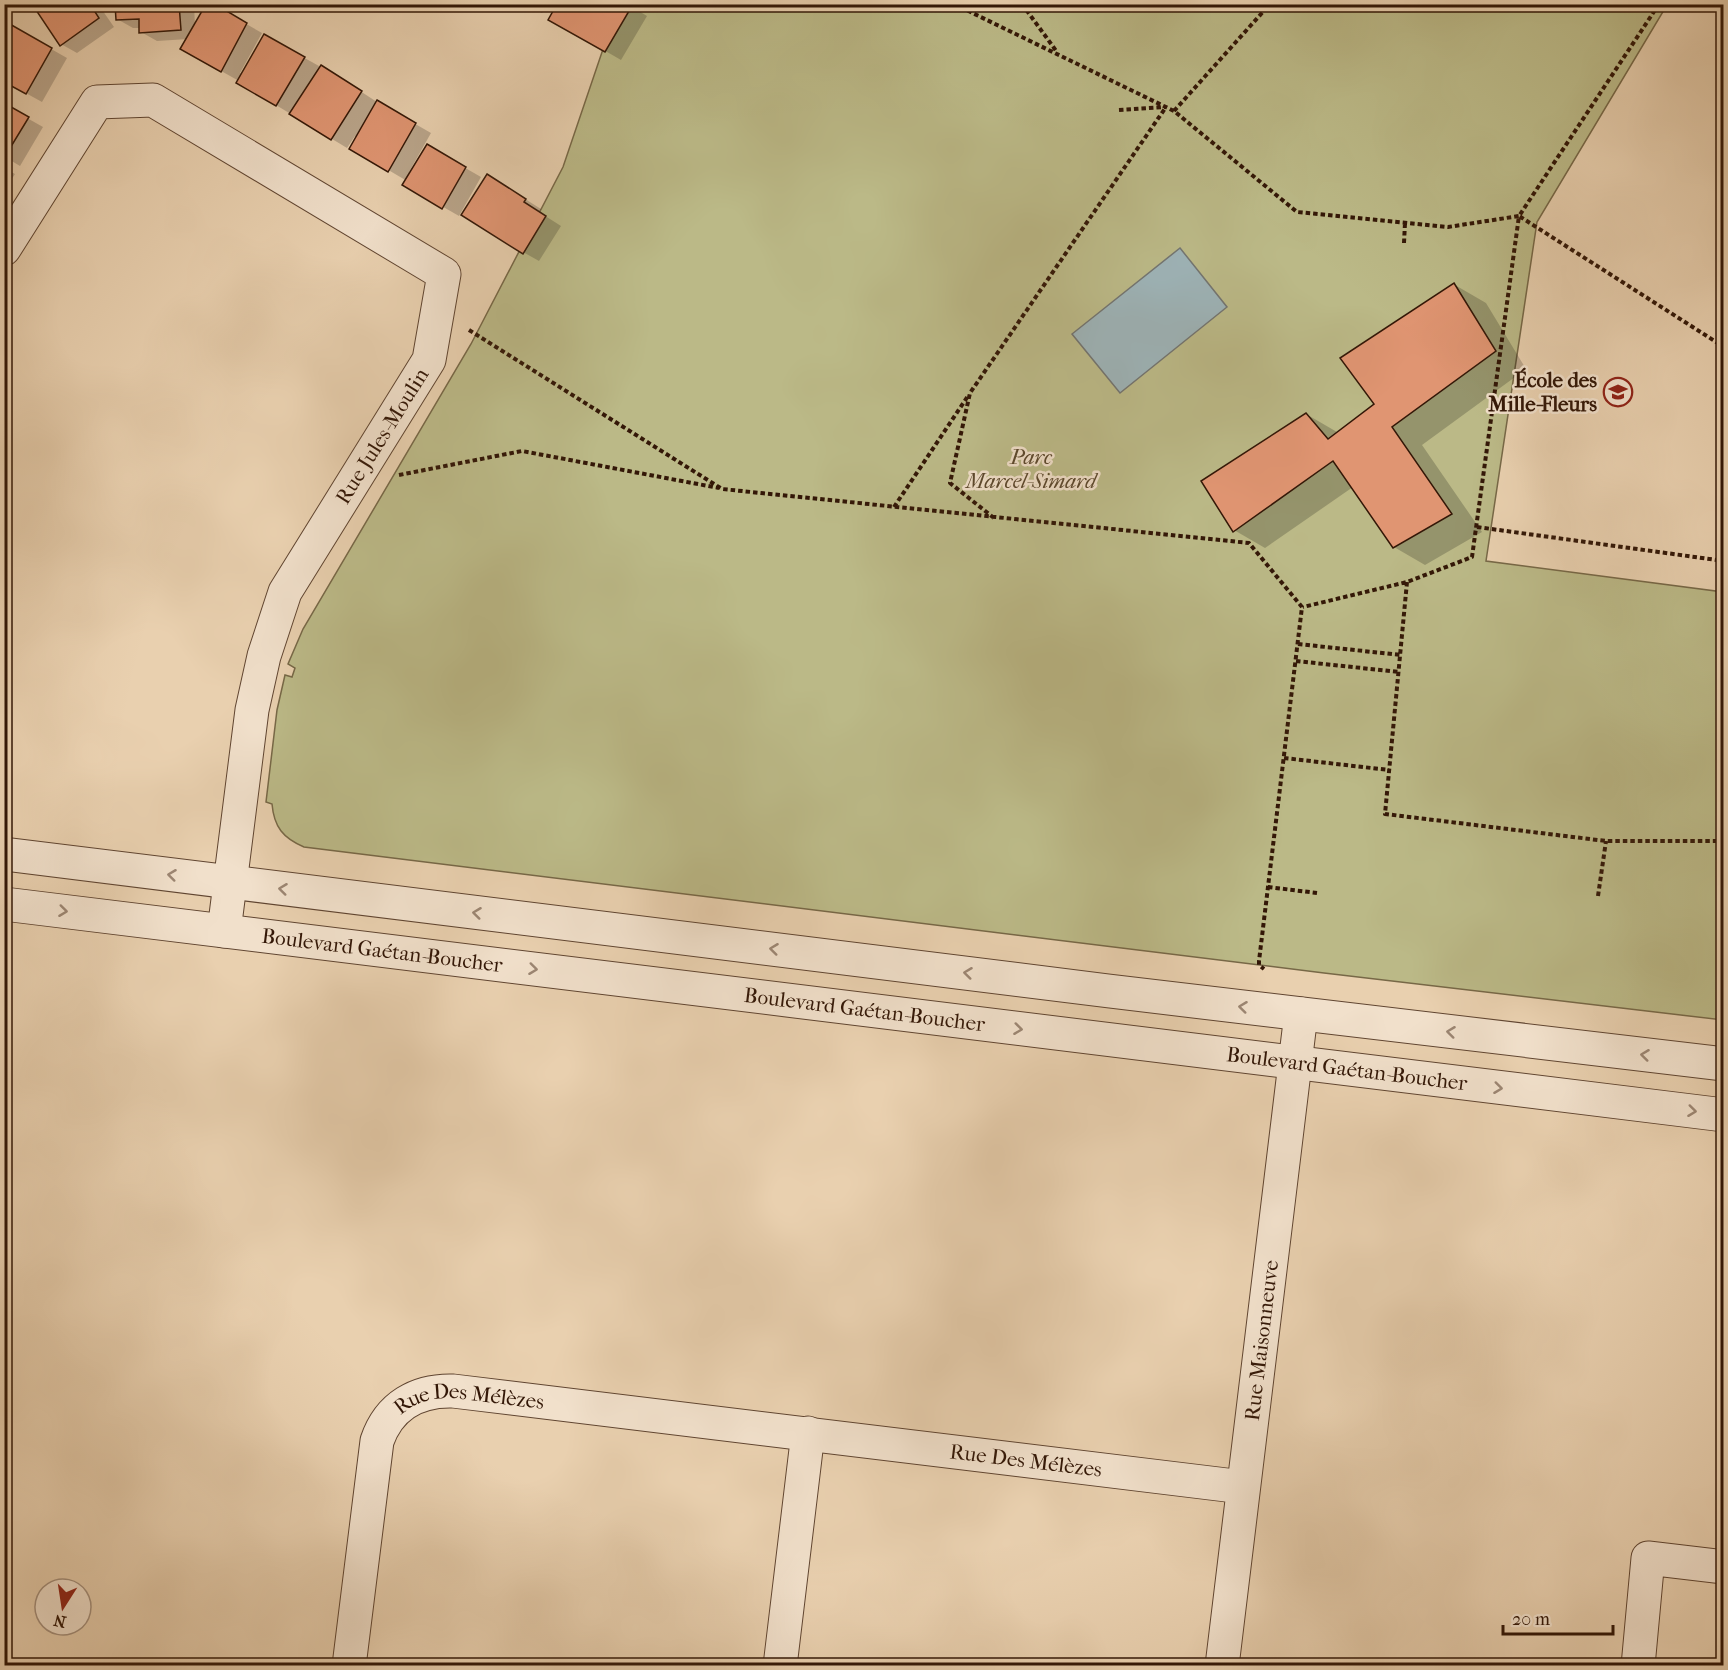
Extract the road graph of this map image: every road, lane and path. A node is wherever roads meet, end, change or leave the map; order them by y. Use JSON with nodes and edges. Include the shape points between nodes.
{"nodes":[{"id":1,"x":954,"y":4,"type":"edge"},
{"id":2,"x":1022,"y":4,"type":"edge"},
{"id":3,"x":1270,"y":4,"type":"edge"},
{"id":4,"x":1659,"y":4,"type":"edge"},
{"id":5,"x":1058,"y":55,"type":"junction"},
{"id":6,"x":1166,"y":107,"type":"junction"},
{"id":7,"x":1119,"y":110,"type":"dead end"},
{"id":8,"x":1174,"y":111,"type":"junction"},
{"id":9,"x":1518,"y":216,"type":"junction"},
{"id":10,"x":1404,"y":223,"type":"junction"},
{"id":11,"x":1404,"y":243,"type":"dead end"},
{"id":12,"x":4,"y":249,"type":"edge"},
{"id":13,"x":438,"y":310,"type":"junction"},
{"id":14,"x":1724,"y":347,"type":"edge"},
{"id":15,"x":970,"y":393,"type":"junction"},
{"id":16,"x":351,"y":485,"type":"junction"},
{"id":17,"x":722,"y":489,"type":"junction"},
{"id":18,"x":894,"y":507,"type":"junction"},
{"id":19,"x":995,"y":518,"type":"junction"},
{"id":20,"x":1477,"y":527,"type":"junction"},
{"id":21,"x":1724,"y":561,"type":"edge"},
{"id":22,"x":1407,"y":582,"type":"junction"},
{"id":23,"x":1302,"y":607,"type":"junction"},
{"id":24,"x":1298,"y":644,"type":"junction"},
{"id":25,"x":1401,"y":655,"type":"junction"},
{"id":26,"x":1296,"y":661,"type":"junction"},
{"id":27,"x":1399,"y":672,"type":"junction"},
{"id":28,"x":1284,"y":758,"type":"junction"},
{"id":29,"x":1389,"y":771,"type":"junction"},
{"id":30,"x":1606,"y":841,"type":"junction"},
{"id":31,"x":1724,"y":841,"type":"edge"},
{"id":32,"x":4,"y":854,"type":"edge"},
{"id":33,"x":230,"y":882,"type":"junction"},
{"id":34,"x":1268,"y":887,"type":"junction"},
{"id":35,"x":1317,"y":893,"type":"dead end"},
{"id":36,"x":1598,"y":896,"type":"dead end"},
{"id":37,"x":4,"y":904,"type":"edge"},
{"id":38,"x":224,"y":931,"type":"junction"},
{"id":39,"x":1264,"y":969,"type":"dead end"},
{"id":40,"x":1301,"y":1014,"type":"junction"},
{"id":41,"x":1294,"y":1064,"type":"junction"},
{"id":42,"x":1724,"y":1064,"type":"edge"},
{"id":43,"x":1724,"y":1115,"type":"edge"},
{"id":44,"x":808,"y":1433,"type":"junction"},
{"id":45,"x":1244,"y":1487,"type":"junction"},
{"id":46,"x":1724,"y":1567,"type":"edge"},
{"id":47,"x":349,"y":1665,"type":"edge"},
{"id":48,"x":780,"y":1665,"type":"edge"},
{"id":49,"x":1222,"y":1665,"type":"edge"},
{"id":50,"x":1638,"y":1665,"type":"edge"}],
"edges":[{"from":1,"to":5,"type":"path"},
{"from":2,"to":5,"type":"path"},
{"from":3,"to":8,"type":"path"},
{"from":4,"to":9,"type":"path"},
{"from":5,"to":6,"type":"path"},
{"from":6,"to":7,"type":"path"},
{"from":6,"to":8,"type":"path"},
{"from":6,"to":15,"type":"path"},
{"from":8,"to":10,"type":"path","via":[[1298,212]]},
{"from":9,"to":10,"type":"path","via":[[1448,227]]},
{"from":9,"to":14,"type":"path"},
{"from":9,"to":20,"type":"path"},
{"from":10,"to":11,"type":"path"},
{"from":12,"to":13,"type":"street","name":"Rue Jules-Moulin","via":[[97,102],[153,100],[444,274]]},
{"from":13,"to":16,"type":"street","name":"Rue Jules-Moulin","via":[[429,360]]},
{"from":13,"to":17,"type":"path"},
{"from":15,"to":18,"type":"path"},
{"from":15,"to":19,"type":"path","via":[[950,483]]},
{"from":16,"to":17,"type":"path","via":[[522,451]]},
{"from":16,"to":33,"type":"street","name":"Rue Jules-Moulin","via":[[285,592],[264,656],[252,710]]},
{"from":17,"to":18,"type":"path"},
{"from":18,"to":19,"type":"path"},
{"from":19,"to":23,"type":"path","via":[[1249,543]]},
{"from":20,"to":21,"type":"path"},
{"from":20,"to":22,"type":"path","via":[[1473,557]]},
{"from":22,"to":23,"type":"path"},
{"from":22,"to":25,"type":"path"},
{"from":23,"to":24,"type":"path"},
{"from":24,"to":25,"type":"path"},
{"from":24,"to":26,"type":"path"},
{"from":25,"to":27,"type":"path"},
{"from":26,"to":27,"type":"path"},
{"from":26,"to":28,"type":"path"},
{"from":27,"to":29,"type":"path"},
{"from":28,"to":29,"type":"path"},
{"from":28,"to":34,"type":"path"},
{"from":29,"to":30,"type":"path","via":[[1385,814]]},
{"from":30,"to":31,"type":"path"},
{"from":30,"to":36,"type":"path"},
{"from":33,"to":32,"type":"street","one_way":true},
{"from":33,"to":38,"type":"street","name":"Rue Jules-Moulin"},
{"from":40,"to":33,"type":"street","one_way":true},
{"from":34,"to":35,"type":"path"},
{"from":34,"to":39,"type":"path","via":[[1259,964]]},
{"from":37,"to":38,"type":"street","name":"Boulevard Gaétan-Boucher","one_way":true},
{"from":38,"to":41,"type":"street","name":"Boulevard Gaétan-Boucher","one_way":true},
{"from":40,"to":41,"type":"street","name":"Rue Maisonneuve"},
{"from":42,"to":40,"type":"street","one_way":true},
{"from":41,"to":43,"type":"street","name":"Boulevard Gaétan-Boucher","one_way":true},
{"from":41,"to":45,"type":"street","name":"Rue Maisonneuve"},
{"from":44,"to":45,"type":"street","name":"Rue Des Mélèzes"},
{"from":44,"to":47,"type":"street","name":"Rue Des Mélèzes","via":[[453,1391],[428,1392],[405,1402],[387,1419],[377,1441]]},
{"from":44,"to":48,"type":"street"},
{"from":45,"to":49,"type":"street","name":"Rue Maisonneuve"},
{"from":46,"to":50,"type":"street","via":[[1648,1558]]}]}
